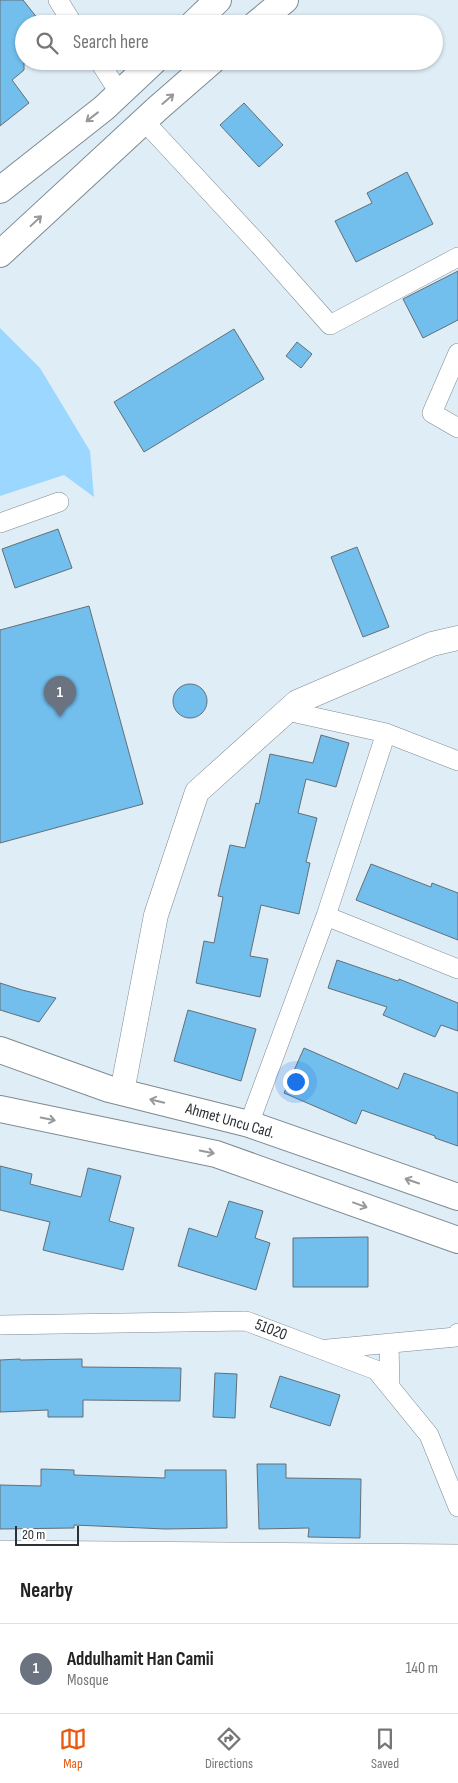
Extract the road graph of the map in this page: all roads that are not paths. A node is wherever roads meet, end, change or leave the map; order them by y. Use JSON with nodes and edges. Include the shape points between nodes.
{"nodes":[{"id":1,"x":58,"y":0,"type":"edge"},
{"id":2,"x":218,"y":0,"type":"edge"},
{"id":3,"x":285,"y":0,"type":"edge"},
{"id":4,"x":68,"y":15,"type":"edge"},
{"id":5,"x":202,"y":15,"type":"edge"},
{"id":6,"x":267,"y":15,"type":"edge"},
{"id":7,"x":105,"y":70,"type":"edge"},
{"id":8,"x":145,"y":70,"type":"edge"},
{"id":9,"x":202,"y":70,"type":"edge"},
{"id":10,"x":120,"y":94,"type":"junction"},
{"id":11,"x":144,"y":122,"type":"junction"},
{"id":12,"x":0,"y":190,"type":"edge"},
{"id":13,"x":0,"y":254,"type":"edge"},
{"id":14,"x":458,"y":257,"type":"edge"},
{"id":15,"x":458,"y":353,"type":"edge"},
{"id":16,"x":458,"y":428,"type":"edge"},
{"id":17,"x":59,"y":502,"type":"dead end"},
{"id":18,"x":0,"y":523,"type":"edge"},
{"id":19,"x":458,"y":638,"type":"edge"},
{"id":20,"x":287,"y":711,"type":"junction"},
{"id":21,"x":386,"y":733,"type":"junction"},
{"id":22,"x":458,"y":761,"type":"edge"},
{"id":23,"x":326,"y":916,"type":"junction"},
{"id":24,"x":458,"y":968,"type":"edge"},
{"id":25,"x":0,"y":1050,"type":"edge"},
{"id":26,"x":122,"y":1092,"type":"junction"},
{"id":27,"x":0,"y":1110,"type":"edge"},
{"id":28,"x":249,"y":1124,"type":"junction"},
{"id":29,"x":458,"y":1197,"type":"edge"},
{"id":30,"x":458,"y":1240,"type":"edge"},
{"id":31,"x":0,"y":1324,"type":"edge"},
{"id":32,"x":458,"y":1333,"type":"edge"},
{"id":33,"x":389,"y":1343,"type":"junction"},
{"id":34,"x":322,"y":1350,"type":"junction"},
{"id":35,"x":390,"y":1387,"type":"junction"},
{"id":36,"x":458,"y":1507,"type":"edge"},
{"id":37,"x":0,"y":1550,"type":"edge"},
{"id":38,"x":458,"y":1554,"type":"edge"}],
"edges":[{"from":1,"to":4,"type":"street"},
{"from":2,"to":5,"type":"main road"},
{"from":3,"to":6,"type":"main road"},
{"from":7,"to":10,"type":"street"},
{"from":8,"to":10,"type":"main road"},
{"from":11,"to":9,"type":"main road","one_way":true},
{"from":10,"to":12,"type":"main road","one_way":true},
{"from":13,"to":11,"type":"main road","one_way":true},
{"from":11,"to":14,"type":"street","via":[[330,325]]},
{"from":15,"to":16,"type":"street","via":[[432,413]]},
{"from":17,"to":18,"type":"street"},
{"from":19,"to":20,"type":"street","via":[[423,648],[297,702]]},
{"from":20,"to":21,"type":"street"},
{"from":20,"to":26,"type":"street","via":[[196,792],[156,915]]},
{"from":21,"to":22,"type":"street"},
{"from":21,"to":23,"type":"street"},
{"from":23,"to":24,"type":"street"},
{"from":23,"to":28,"type":"street"},
{"from":25,"to":26,"type":"main road","name":"Ahmet Uncu Cad."},
{"from":28,"to":26,"type":"main road","name":"Ahmet Uncu Cad.","one_way":true},
{"from":27,"to":30,"type":"main road","one_way":true,"via":[[216,1154]]},
{"from":29,"to":28,"type":"main road","name":"Ahmet Uncu Cad.","one_way":true},
{"from":31,"to":34,"type":"street","name":"51020","via":[[246,1320]]},
{"from":32,"to":33,"type":"street","via":[[456,1337]]},
{"from":33,"to":34,"type":"street"},
{"from":33,"to":35,"type":"street"},
{"from":34,"to":35,"type":"street","name":"51020","via":[[376,1370]]},
{"from":35,"to":36,"type":"street","name":"51020","via":[[429,1435]]},
{"from":37,"to":38,"type":"street"}]}
